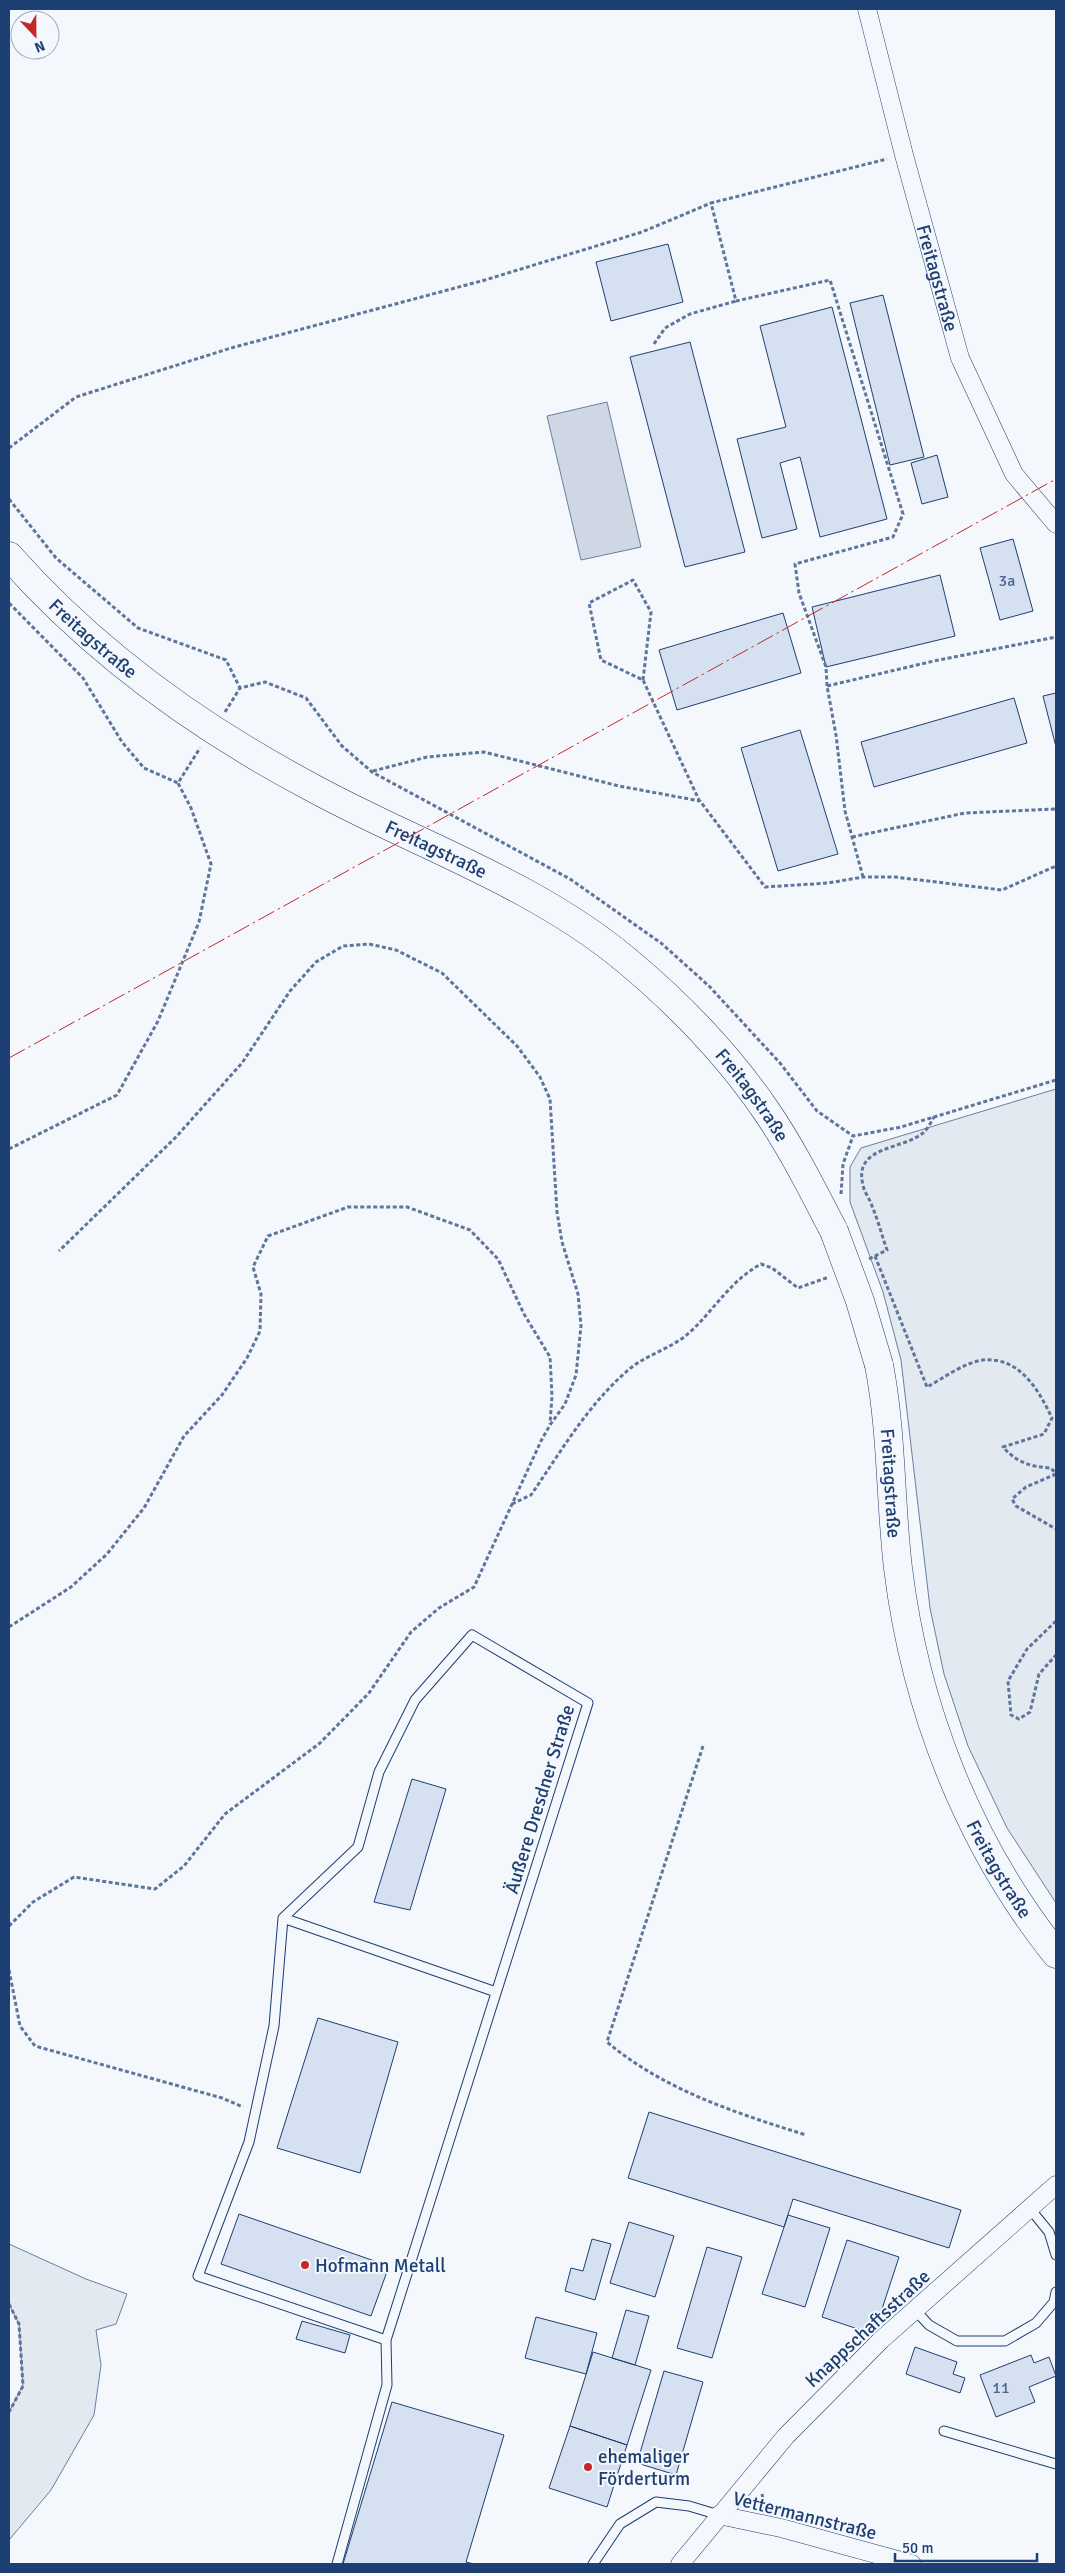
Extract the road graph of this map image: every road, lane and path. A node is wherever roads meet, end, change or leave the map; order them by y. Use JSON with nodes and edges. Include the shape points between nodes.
{"nodes":[{"id":1,"x":868,"y":9,"type":"edge"},
{"id":2,"x":904,"y":155,"type":"junction"},
{"id":3,"x":711,"y":203,"type":"junction"},
{"id":4,"x":736,"y":301,"type":"junction"},
{"id":5,"x":654,"y":344,"type":"dead end"},
{"id":6,"x":9,"y":448,"type":"edge"},
{"id":7,"x":9,"y":499,"type":"edge"},
{"id":8,"x":1056,"y":524,"type":"edge"},
{"id":9,"x":9,"y":556,"type":"edge"},
{"id":10,"x":9,"y":603,"type":"edge"},
{"id":11,"x":1056,"y":637,"type":"edge"},
{"id":12,"x":643,"y":680,"type":"junction"},
{"id":13,"x":827,"y":686,"type":"junction"},
{"id":14,"x":240,"y":688,"type":"junction"},
{"id":15,"x":214,"y":732,"type":"junction"},
{"id":16,"x":372,"y":772,"type":"junction"},
{"id":17,"x":178,"y":783,"type":"junction"},
{"id":18,"x":700,"y":801,"type":"junction"},
{"id":19,"x":1056,"y":809,"type":"edge"},
{"id":20,"x":852,"y":837,"type":"junction"},
{"id":21,"x":1056,"y":866,"type":"edge"},
{"id":22,"x":863,"y":877,"type":"junction"},
{"id":23,"x":1056,"y":1080,"type":"edge"},
{"id":24,"x":934,"y":1117,"type":"junction"},
{"id":25,"x":853,"y":1136,"type":"junction"},
{"id":26,"x":9,"y":1149,"type":"edge"},
{"id":27,"x":841,"y":1198,"type":"dead end"},
{"id":28,"x":59,"y":1251,"type":"dead end"},
{"id":29,"x":875,"y":1256,"type":"junction"},
{"id":30,"x":867,"y":1260,"type":"dead end"},
{"id":31,"x":836,"y":1274,"type":"dead end"},
{"id":32,"x":550,"y":1425,"type":"junction"},
{"id":33,"x":1056,"y":1474,"type":"edge"},
{"id":34,"x":512,"y":1505,"type":"junction"},
{"id":35,"x":1056,"y":1529,"type":"edge"},
{"id":36,"x":1056,"y":1620,"type":"edge"},
{"id":37,"x":9,"y":1627,"type":"edge"},
{"id":38,"x":1056,"y":1655,"type":"edge"},
{"id":39,"x":703,"y":1746,"type":"dead end"},
{"id":40,"x":283,"y":1918,"type":"junction"},
{"id":41,"x":9,"y":1926,"type":"edge"},
{"id":42,"x":1056,"y":1954,"type":"edge"},
{"id":43,"x":9,"y":1970,"type":"edge"},
{"id":44,"x":496,"y":1992,"type":"junction"},
{"id":45,"x":255,"y":2112,"type":"junction"},
{"id":46,"x":806,"y":2135,"type":"dead end"},
{"id":47,"x":1056,"y":2186,"type":"edge"},
{"id":48,"x":1031,"y":2210,"type":"junction"},
{"id":49,"x":1056,"y":2255,"type":"edge"},
{"id":50,"x":1056,"y":2292,"type":"edge"},
{"id":51,"x":9,"y":2304,"type":"edge"},
{"id":52,"x":915,"y":2310,"type":"junction"},
{"id":53,"x":386,"y":2340,"type":"junction"},
{"id":54,"x":9,"y":2412,"type":"edge"},
{"id":55,"x":944,"y":2431,"type":"dead end"},
{"id":56,"x":1056,"y":2464,"type":"edge"},
{"id":57,"x":720,"y":2515,"type":"junction"},
{"id":58,"x":337,"y":2564,"type":"edge"},
{"id":59,"x":593,"y":2564,"type":"edge"},
{"id":60,"x":680,"y":2564,"type":"edge"},
{"id":61,"x":912,"y":2564,"type":"edge"}],
"edges":[{"from":1,"to":2,"type":"street","name":"Freitagstraße"},
{"from":2,"to":3,"type":"path"},
{"from":2,"to":8,"type":"street","name":"Freitagstraße","via":[[960,358],[1014,474]]},
{"from":3,"to":4,"type":"path"},
{"from":3,"to":6,"type":"path","via":[[642,232],[485,280],[232,348],[76,397]]},
{"from":4,"to":5,"type":"path","via":[[690,314],[665,328]]},
{"from":4,"to":13,"type":"path","via":[[830,280],[902,514],[893,537],[795,564],[799,593],[826,667]]},
{"from":7,"to":14,"type":"path","via":[[56,558],[138,628],[226,660]]},
{"from":9,"to":15,"type":"main road","name":"Freitagstraße","via":[[108,654]]},
{"from":10,"to":17,"type":"path","via":[[83,678],[122,742],[144,768]]},
{"from":11,"to":13,"type":"path"},
{"from":12,"to":12,"type":"path","via":[[601,660],[589,603],[633,580],[651,612]]},
{"from":12,"to":18,"type":"path"},
{"from":13,"to":20,"type":"path","via":[[845,811]]},
{"from":14,"to":15,"type":"path"},
{"from":14,"to":16,"type":"path","via":[[265,682],[306,698],[342,746]]},
{"from":15,"to":17,"type":"path","via":[[186,767]]},
{"from":15,"to":42,"type":"main road","name":"Freitagstraße","bridge":true,"via":[[311,788],[504,882],[566,918],[625,959],[693,1022],[761,1104],[801,1167],[834,1231],[879,1365],[892,1464],[898,1566],[909,1639],[945,1761],[976,1829],[1030,1920]]},
{"from":16,"to":18,"type":"path","via":[[426,757],[484,752],[619,786]]},
{"from":16,"to":25,"type":"path","via":[[570,879],[661,942],[709,986],[780,1063],[818,1111]]},
{"from":17,"to":26,"type":"path","via":[[191,808],[211,864],[199,922],[158,1021],[117,1095]]},
{"from":18,"to":22,"type":"path","via":[[765,887]]},
{"from":19,"to":20,"type":"path","via":[[965,813]]},
{"from":20,"to":22,"type":"path"},
{"from":21,"to":22,"type":"path","via":[[1002,890],[895,877]]},
{"from":23,"to":24,"type":"path"},
{"from":24,"to":25,"type":"path"},
{"from":24,"to":29,"type":"path","via":[[924,1133],[867,1158],[861,1172],[863,1186],[887,1250]]},
{"from":25,"to":27,"type":"path","via":[[843,1164]]},
{"from":28,"to":32,"type":"path","via":[[176,1137],[242,1063],[290,991],[316,962],[343,946],[369,944],[396,950],[442,973],[517,1046],[540,1077],[550,1099],[557,1212],[562,1242],[578,1294],[580,1326],[576,1376],[565,1404]]},
{"from":29,"to":30,"type":"path"},
{"from":29,"to":33,"type":"path","via":[[926,1387],[945,1375],[982,1360],[1010,1364],[1030,1379],[1052,1418],[1044,1434],[1003,1447],[1022,1462],[1051,1468]]},
{"from":31,"to":34,"type":"path","via":[[798,1288],[772,1268],[761,1264],[746,1272],[724,1292],[690,1333],[628,1370],[608,1389],[531,1495]]},
{"from":32,"to":34,"type":"path"},
{"from":32,"to":37,"type":"path","via":[[550,1356],[524,1314],[498,1259],[470,1230],[407,1207],[348,1207],[268,1236],[253,1267],[261,1294],[260,1331],[242,1365],[222,1394],[184,1436],[144,1508],[107,1554],[71,1587]]},
{"from":33,"to":35,"type":"path","via":[[1012,1498],[1016,1506]]},
{"from":34,"to":41,"type":"path","via":[[474,1587],[439,1608],[411,1632],[369,1693],[320,1743],[225,1814],[184,1866],[155,1889],[74,1877],[33,1902]]},
{"from":36,"to":38,"type":"path","via":[[1027,1649],[1008,1681],[1011,1715],[1019,1719],[1030,1712],[1039,1674]]},
{"from":39,"to":46,"type":"path","via":[[607,2042],[630,2062],[685,2091],[737,2113]]},
{"from":40,"to":44,"type":"lane"},
{"from":40,"to":44,"type":"lane","name":"Äußere Dresdner Straße","via":[[358,1846],[379,1772],[415,1700],[472,1635],[588,1703]]},
{"from":40,"to":45,"type":"lane","via":[[274,2026]]},
{"from":43,"to":45,"type":"path","via":[[20,2026],[35,2046],[222,2098]]},
{"from":44,"to":53,"type":"lane","name":"Äußere Dresdner Straße"},
{"from":45,"to":53,"type":"lane","via":[[249,2142],[198,2276]]},
{"from":47,"to":48,"type":"street","name":"Knappschaftsstraße"},
{"from":48,"to":49,"type":"lane","via":[[1049,2232]]},
{"from":48,"to":52,"type":"street","name":"Knappschaftsstraße"},
{"from":50,"to":52,"type":"lane","via":[[1054,2302],[1036,2323],[1005,2341],[957,2341],[929,2325]]},
{"from":51,"to":54,"type":"path","via":[[19,2324],[23,2386]]},
{"from":52,"to":57,"type":"street","name":"Knappschaftsstraße","via":[[786,2436]]},
{"from":53,"to":58,"type":"lane","name":"Äußere Dresdner Straße","via":[[387,2384]]},
{"from":55,"to":56,"type":"lane"},
{"from":57,"to":59,"type":"lane","via":[[689,2506],[656,2502],[620,2524]]},
{"from":57,"to":60,"type":"street","name":"Vettermannstraße"},
{"from":57,"to":61,"type":"street","name":"Vettermannstraße"}]}
